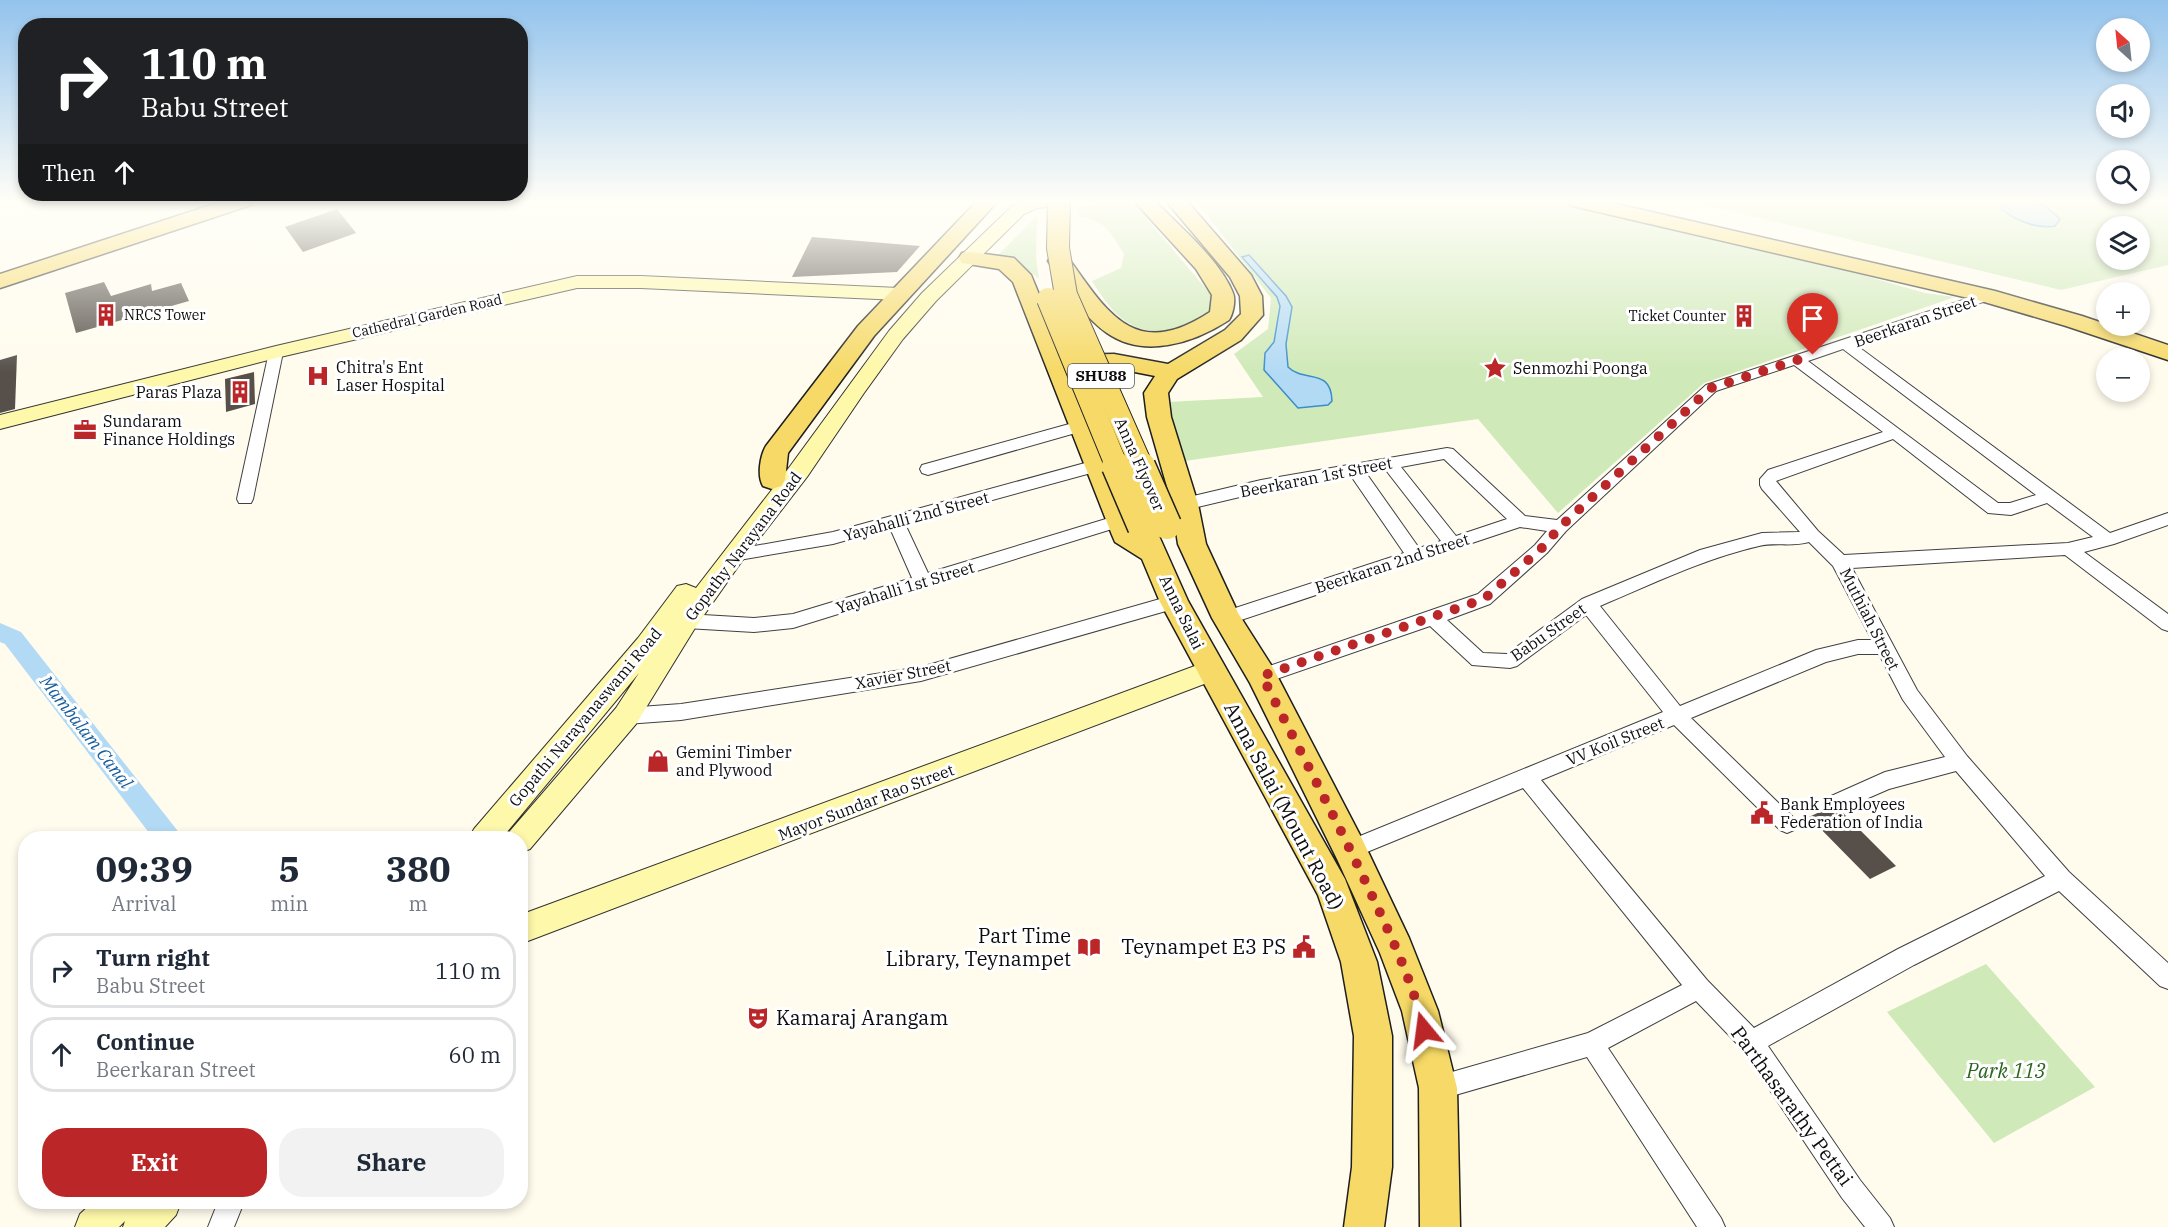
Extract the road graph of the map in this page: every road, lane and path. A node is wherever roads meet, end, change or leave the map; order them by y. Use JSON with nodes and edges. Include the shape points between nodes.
{"nodes":[{"id":1,"x":44,"y":258,"type":"edge"},
{"id":2,"x":69,"y":258,"type":"edge"},
{"id":3,"x":933,"y":258,"type":"edge"},
{"id":4,"x":949,"y":258,"type":"edge"},
{"id":5,"x":970,"y":258,"type":"edge"},
{"id":6,"x":972,"y":258,"type":"edge"},
{"id":7,"x":1046,"y":258,"type":"edge"},
{"id":8,"x":1197,"y":258,"type":"edge"},
{"id":9,"x":1226,"y":258,"type":"edge"},
{"id":10,"x":1824,"y":258,"type":"edge"},
{"id":11,"x":1894,"y":258,"type":"edge"},
{"id":12,"x":1059,"y":261,"type":"joint"},
{"id":13,"x":0,"y":273,"type":"edge"},
{"id":14,"x":0,"y":281,"type":"edge"},
{"id":15,"x":899,"y":294,"type":"junction"},
{"id":16,"x":1987,"y":296,"type":"junction"},
{"id":17,"x":2096,"y":310,"type":"edge"},
{"id":18,"x":2150,"y":327,"type":"edge"},
{"id":19,"x":2168,"y":333,"type":"edge"},
{"id":20,"x":1846,"y":344,"type":"junction"},
{"id":21,"x":276,"y":352,"type":"junction"},
{"id":22,"x":2168,"y":353,"type":"edge"},
{"id":23,"x":1797,"y":360,"type":"junction"},
{"id":24,"x":1057,"y":361,"type":"junction"},
{"id":25,"x":1172,"y":372,"type":"junction"},
{"id":26,"x":0,"y":422,"type":"edge"},
{"id":27,"x":1080,"y":426,"type":"junction"},
{"id":28,"x":1895,"y":433,"type":"junction"},
{"id":29,"x":1390,"y":464,"type":"junction"},
{"id":30,"x":1096,"y":466,"type":"junction"},
{"id":31,"x":1354,"y":468,"type":"junction"},
{"id":32,"x":928,"y":469,"type":"dead end"},
{"id":33,"x":772,"y":480,"type":"junction"},
{"id":34,"x":2051,"y":496,"type":"junction"},
{"id":35,"x":245,"y":499,"type":"dead end"},
{"id":36,"x":1185,"y":504,"type":"junction"},
{"id":37,"x":2168,"y":519,"type":"edge"},
{"id":38,"x":1520,"y":521,"type":"junction"},
{"id":39,"x":896,"y":522,"type":"junction"},
{"id":40,"x":1560,"y":527,"type":"junction"},
{"id":41,"x":1155,"y":529,"type":"junction"},
{"id":42,"x":1812,"y":535,"type":"junction"},
{"id":43,"x":2108,"y":540,"type":"junction"},
{"id":44,"x":1452,"y":543,"type":"junction"},
{"id":45,"x":2068,"y":549,"type":"junction"},
{"id":46,"x":1154,"y":553,"type":"joint"},
{"id":47,"x":733,"y":555,"type":"junction"},
{"id":48,"x":1416,"y":556,"type":"junction"},
{"id":49,"x":1840,"y":562,"type":"junction"},
{"id":50,"x":923,"y":582,"type":"junction"},
{"id":51,"x":1174,"y":602,"type":"junction"},
{"id":52,"x":1588,"y":604,"type":"junction"},
{"id":53,"x":1226,"y":618,"type":"junction"},
{"id":54,"x":1433,"y":618,"type":"junction"},
{"id":55,"x":686,"y":621,"type":"junction"},
{"id":56,"x":2168,"y":624,"type":"edge"},
{"id":57,"x":1883,"y":647,"type":"junction"},
{"id":58,"x":1211,"y":671,"type":"junction"},
{"id":59,"x":1262,"y":676,"type":"junction"},
{"id":60,"x":626,"y":716,"type":"junction"},
{"id":61,"x":1677,"y":716,"type":"junction"},
{"id":62,"x":1960,"y":762,"type":"junction"},
{"id":63,"x":1527,"y":778,"type":"junction"},
{"id":64,"x":1836,"y":803,"type":"dead end"},
{"id":65,"x":1787,"y":824,"type":"dead end"},
{"id":66,"x":490,"y":831,"type":"edge"},
{"id":67,"x":528,"y":831,"type":"edge"},
{"id":68,"x":1350,"y":850,"type":"junction"},
{"id":69,"x":2061,"y":879,"type":"junction"},
{"id":70,"x":528,"y":927,"type":"edge"},
{"id":71,"x":2168,"y":978,"type":"edge"},
{"id":72,"x":1699,"y":988,"type":"junction"},
{"id":73,"x":1751,"y":1042,"type":"junction"},
{"id":74,"x":1592,"y":1044,"type":"junction"},
{"id":75,"x":1438,"y":1088,"type":"junction"},
{"id":76,"x":112,"y":1209,"type":"edge"},
{"id":77,"x":157,"y":1209,"type":"edge"},
{"id":78,"x":228,"y":1209,"type":"edge"},
{"id":79,"x":93,"y":1227,"type":"edge"},
{"id":80,"x":141,"y":1227,"type":"edge"},
{"id":81,"x":221,"y":1227,"type":"edge"},
{"id":82,"x":1364,"y":1227,"type":"edge"},
{"id":83,"x":1440,"y":1227,"type":"edge"},
{"id":84,"x":1712,"y":1227,"type":"edge"},
{"id":85,"x":1881,"y":1227,"type":"edge"}],
"edges":[{"from":1,"to":13,"type":"main road"},
{"from":2,"to":14,"type":"main road"},
{"from":3,"to":15,"type":"main road"},
{"from":4,"to":33,"type":"main road","via":[[864,353]]},
{"from":5,"to":47,"type":"main road","name":"Gopathy Narayana Road","via":[[896,334],[800,471]]},
{"from":6,"to":24,"type":"main road","via":[[1006,263],[1016,271]]},
{"from":7,"to":41,"type":"main road","name":"Anna Flyover","number":"SHU88","bridge":true,"via":[[1048,299],[1067,350]]},
{"from":8,"to":12,"type":"main road","via":[[1223,295],[1221,315],[1206,327],[1184,336],[1162,339],[1133,337],[1115,329]]},
{"from":9,"to":25,"type":"main road","via":[[1251,296],[1252,315],[1233,335]]},
{"from":10,"to":16,"type":"main road"},
{"from":11,"to":17,"type":"main road"},
{"from":12,"to":41,"type":"main road","name":"Anna Flyover","number":"SHU88","bridge":true,"via":[[1066,295]]},
{"from":15,"to":21,"type":"main road","name":"Cathedral Garden Road","via":[[577,282]]},
{"from":15,"to":33,"type":"main road","via":[[866,331],[775,452]]},
{"from":16,"to":20,"type":"street","name":"Beerkaran Street"},
{"from":16,"to":22,"type":"main road"},
{"from":18,"to":19,"type":"main road"},
{"from":20,"to":23,"type":"street","name":"Beerkaran Street"},
{"from":20,"to":34,"type":"street"},
{"from":21,"to":26,"type":"main road","name":"Cathedral Garden Road"},
{"from":21,"to":35,"type":"street"},
{"from":23,"to":28,"type":"street"},
{"from":23,"to":40,"type":"street","name":"Beerkaran Street","via":[[1711,388]]},
{"from":24,"to":25,"type":"main road","via":[[1114,362]]},
{"from":24,"to":27,"type":"main road"},
{"from":25,"to":36,"type":"main road","via":[[1156,393],[1159,417]]},
{"from":27,"to":30,"type":"main road"},
{"from":27,"to":32,"type":"street"},
{"from":28,"to":34,"type":"street","via":[[1995,508],[2011,509]]},
{"from":28,"to":42,"type":"street","via":[[1768,478],[1768,484]]},
{"from":29,"to":31,"type":"street","name":"Beerkaran 1st Street"},
{"from":29,"to":38,"type":"street","name":"Beerkaran 1st Street","via":[[1447,453]]},
{"from":29,"to":44,"type":"street"},
{"from":30,"to":39,"type":"street","name":"Yayahalli 2nd Street"},
{"from":30,"to":41,"type":"main road"},
{"from":31,"to":36,"type":"street","name":"Beerkaran 1st Street"},
{"from":31,"to":48,"type":"street"},
{"from":33,"to":66,"type":"main road","name":"Gopathi Narayanaswami Road","via":[[647,645]]},
{"from":34,"to":43,"type":"street"},
{"from":36,"to":41,"type":"main road"},
{"from":37,"to":43,"type":"street","name":"Muthiah Street"},
{"from":38,"to":40,"type":"street","name":"Beerkaran 2nd Street"},
{"from":38,"to":44,"type":"street","name":"Beerkaran 2nd Street"},
{"from":39,"to":47,"type":"street","name":"Yayahalli 2nd Street","via":[[833,538]]},
{"from":39,"to":50,"type":"street"},
{"from":40,"to":54,"type":"street","name":"Beerkaran Street","via":[[1484,599]]},
{"from":41,"to":46,"type":"main road","name":"Anna Flyover","number":"SHU88"},
{"from":41,"to":50,"type":"street","name":"Yayahalli 1st Street"},
{"from":41,"to":53,"type":"main road","name":"Anna Salai (Mount Road)","number":"SHU88"},
{"from":42,"to":49,"type":"street"},
{"from":42,"to":52,"type":"street","name":"Babu Street","via":[[1762,539],[1706,554]]},
{"from":43,"to":45,"type":"street","name":"Muthiah Street"},
{"from":44,"to":48,"type":"street","name":"Beerkaran 2nd Street"},
{"from":45,"to":49,"type":"street","name":"Muthiah Street"},
{"from":45,"to":56,"type":"street"},
{"from":46,"to":51,"type":"main road","name":"Anna Salai","number":"SHU88"},
{"from":47,"to":55,"type":"main road","name":"Gopathy Narayana Road"},
{"from":48,"to":53,"type":"street","name":"Beerkaran 2nd Street"},
{"from":49,"to":57,"type":"street","name":"Muthiah Street"},
{"from":50,"to":55,"type":"street","name":"Yayahalli 1st Street","via":[[794,621],[754,625]]},
{"from":51,"to":58,"type":"main road","name":"Anna Salai","number":"SHU88"},
{"from":51,"to":60,"type":"street","name":"Xavier Street","via":[[921,674],[692,710]]},
{"from":52,"to":54,"type":"street","name":"Babu Street","via":[[1510,662],[1479,660]]},
{"from":52,"to":61,"type":"street"},
{"from":53,"to":59,"type":"main road","name":"Anna Salai (Mount Road)","number":"SHU88"},
{"from":54,"to":59,"type":"street"},
{"from":55,"to":60,"type":"main road","name":"Gopathy Narayana Road"},
{"from":57,"to":61,"type":"street","name":"VV Koil Street","via":[[1858,646],[1823,656]]},
{"from":57,"to":62,"type":"street","name":"Muthiah Street","via":[[1910,695]]},
{"from":58,"to":70,"type":"main road","name":"Mayor Sundar Rao Street"},
{"from":58,"to":82,"type":"main road","name":"Anna Salai (Mount Road)","number":"SHU88","via":[[1333,890],[1359,962],[1373,1036],[1372,1167]]},
{"from":59,"to":68,"type":"main road","name":"Anna Salai (Mount Road)","number":"SHU88"},
{"from":60,"to":67,"type":"main road","name":"Gopathy Narayana Road"},
{"from":61,"to":63,"type":"street","name":"VV Koil Street"},
{"from":61,"to":65,"type":"street"},
{"from":62,"to":64,"type":"street","via":[[1885,781]]},
{"from":62,"to":69,"type":"street","name":"Muthiah Street"},
{"from":63,"to":68,"type":"street","name":"VV Koil Street"},
{"from":63,"to":72,"type":"street","name":"Parthasarathy Pettai"},
{"from":68,"to":75,"type":"main road","name":"Anna Salai (Mount Road)","number":"SHU88","via":[[1405,970],[1420,1011]]},
{"from":69,"to":71,"type":"street","name":"Muthiah Street"},
{"from":69,"to":73,"type":"street","via":[[1906,957]]},
{"from":72,"to":73,"type":"street","name":"Parthasarathy Pettai"},
{"from":72,"to":74,"type":"street"},
{"from":73,"to":85,"type":"street","name":"Parthasarathy Pettai"},
{"from":74,"to":75,"type":"street"},
{"from":74,"to":84,"type":"street"},
{"from":75,"to":83,"type":"main road","name":"Anna Salai (Mount Road)","number":"SHU88"},
{"from":76,"to":79,"type":"main road"},
{"from":77,"to":80,"type":"main road"},
{"from":78,"to":81,"type":"street"}]}
